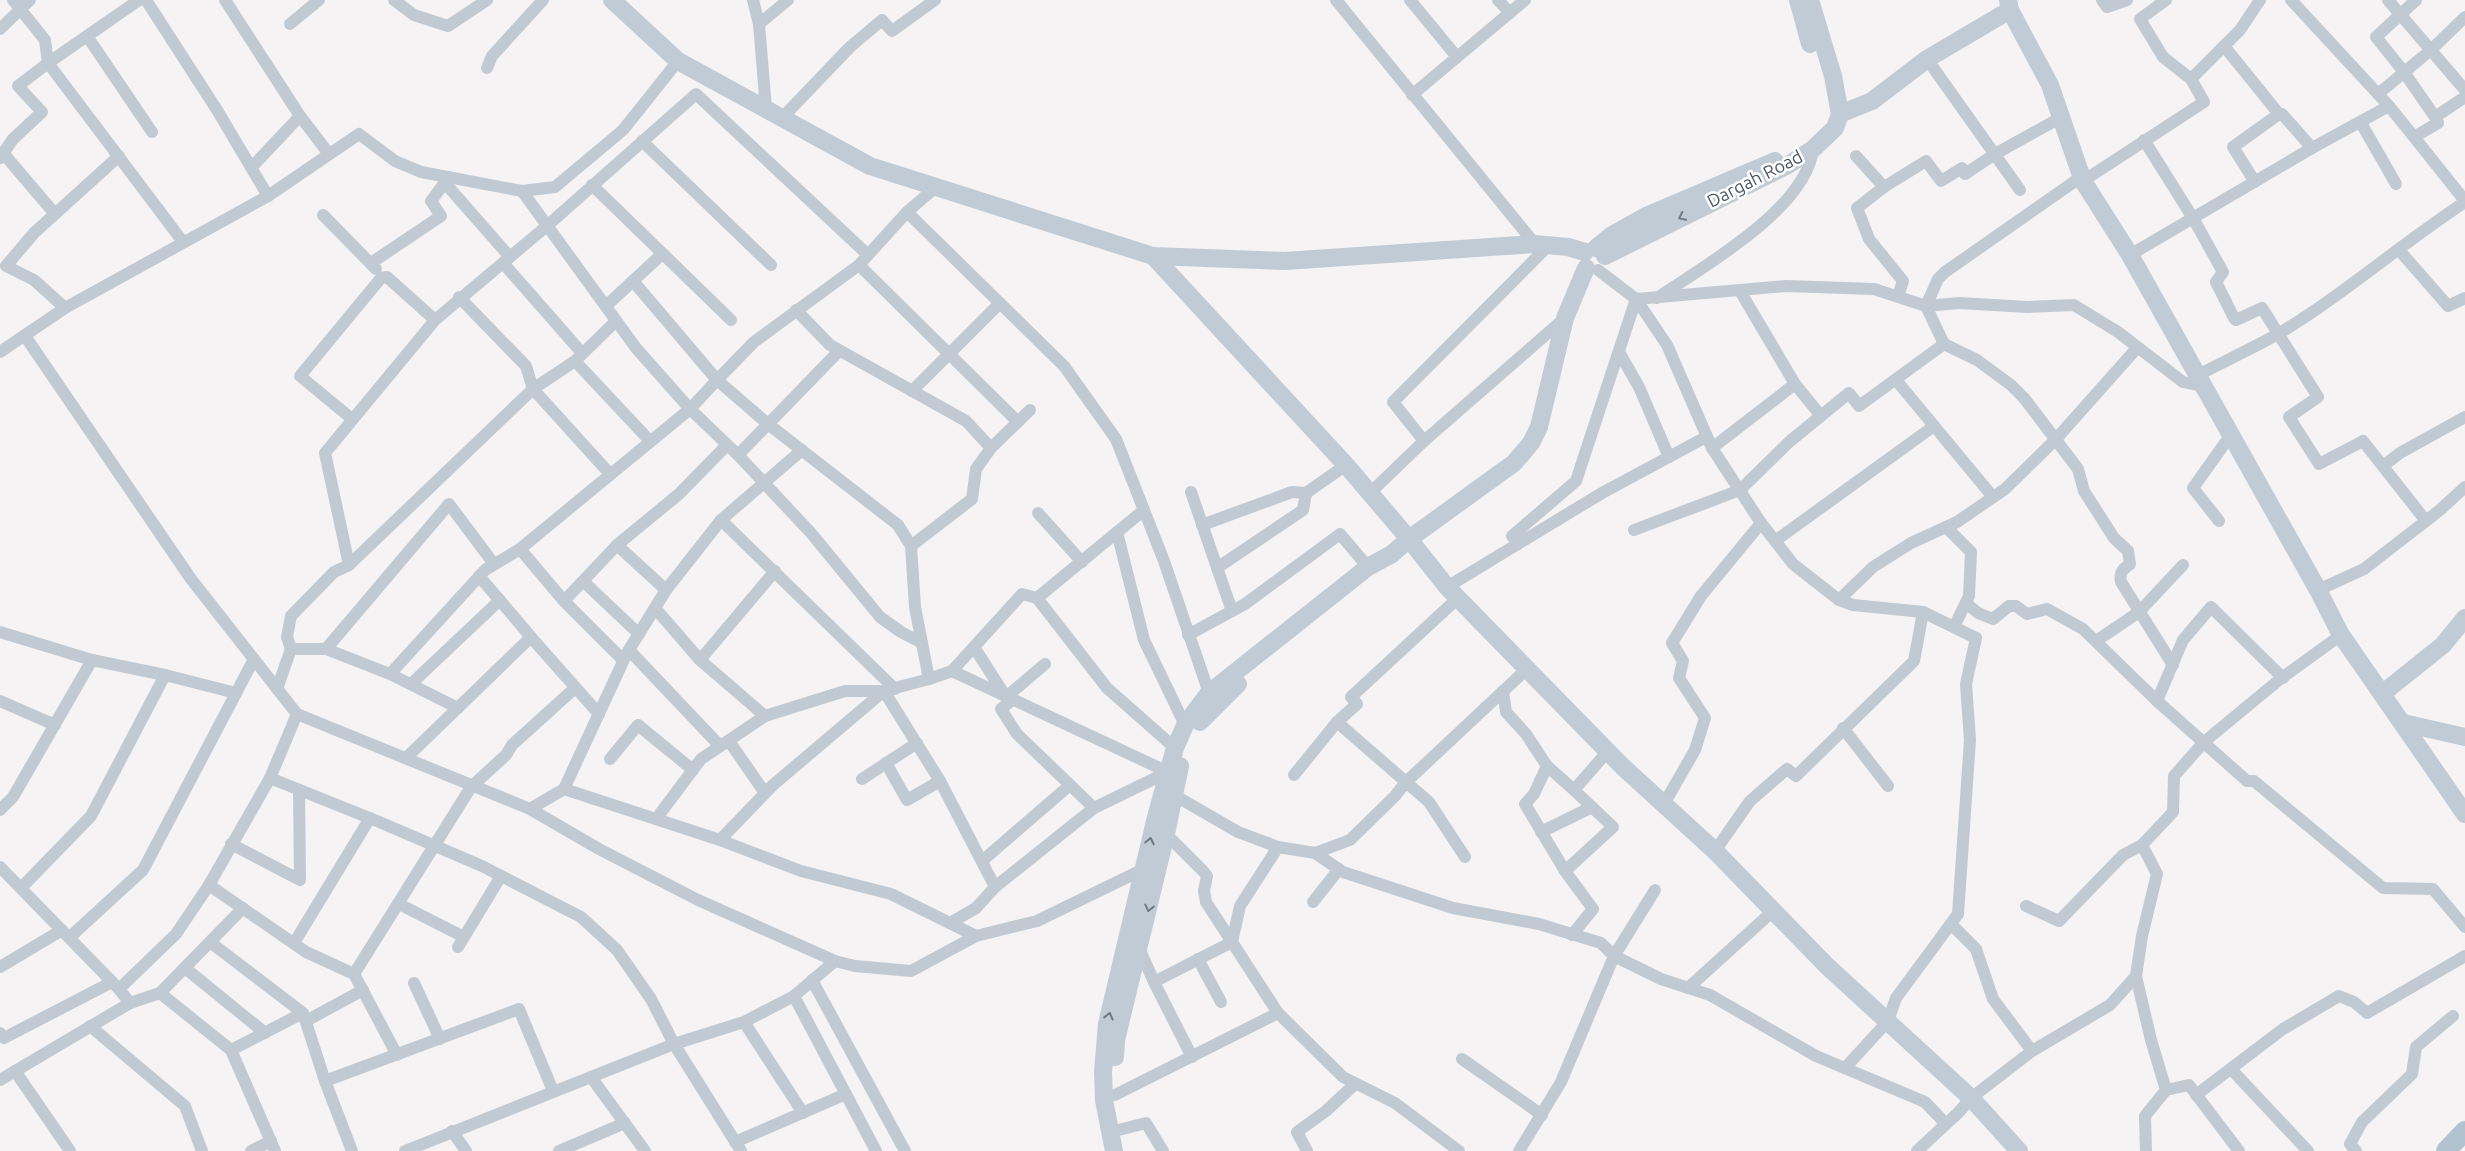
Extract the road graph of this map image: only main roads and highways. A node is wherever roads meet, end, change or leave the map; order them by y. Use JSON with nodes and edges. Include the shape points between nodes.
{"nodes":[{"id":1,"x":612,"y":0,"type":"edge"},
{"id":2,"x":1798,"y":0,"type":"edge"},
{"id":3,"x":1810,"y":0,"type":"edge"},
{"id":4,"x":2009,"y":5,"type":"edge"},
{"id":5,"x":1840,"y":114,"type":"junction"},
{"id":6,"x":1153,"y":256,"type":"junction"},
{"id":7,"x":1594,"y":259,"type":"junction"},
{"id":8,"x":1408,"y":539,"type":"junction"},
{"id":9,"x":1392,"y":554,"type":"junction"},
{"id":10,"x":2465,"y":618,"type":"edge"},
{"id":11,"x":2383,"y":693,"type":"junction"},
{"id":12,"x":2403,"y":723,"type":"junction"},
{"id":13,"x":2465,"y":737,"type":"edge"},
{"id":14,"x":1169,"y":785,"type":"junction"},
{"id":15,"x":2465,"y":814,"type":"edge"},
{"id":16,"x":1115,"y":1130,"type":"junction"},
{"id":17,"x":2465,"y":1132,"type":"edge"},
{"id":18,"x":1114,"y":1151,"type":"edge"},
{"id":19,"x":1123,"y":1151,"type":"edge"},
{"id":20,"x":2019,"y":1151,"type":"edge"},
{"id":21,"x":2446,"y":1151,"type":"edge"}],
"edges":[{"from":1,"to":6,"type":"main road","via":[[678,61],[870,166]]},
{"from":2,"to":7,"type":"main road","name":"Dargah Road","via":[[1828,107],[1827,117],[1818,132],[1803,146],[1776,160],[1646,216],[1612,235]]},
{"from":3,"to":5,"type":"main road","via":[[1833,76]]},
{"from":4,"to":5,"type":"main road","via":[[1872,100]]},
{"from":4,"to":11,"type":"main road","via":[[2050,85],[2082,179],[2130,256],[2341,635]]},
{"from":5,"to":7,"type":"main road","name":"Dargah Road","one_way":true,"via":[[1835,128],[1813,149],[1788,165]]},
{"from":6,"to":7,"type":"main road","via":[[1285,261],[1542,244]]},
{"from":6,"to":8,"type":"main road","via":[[1346,465]]},
{"from":7,"to":8,"type":"main road","via":[[1565,318],[1539,427],[1531,443],[1514,463]]},
{"from":8,"to":9,"type":"main road"},
{"from":8,"to":20,"type":"main road","via":[[1453,593],[1608,751],[1970,1098]]},
{"from":9,"to":14,"type":"main road","via":[[1384,568],[1226,694],[1191,735]]},
{"from":9,"to":14,"type":"main road","via":[[1368,567],[1209,693],[1185,725],[1175,748]]},
{"from":10,"to":11,"type":"main road","via":[[2443,645]]},
{"from":11,"to":12,"type":"main road"},
{"from":12,"to":13,"type":"main road"},
{"from":12,"to":15,"type":"main road"},
{"from":14,"to":16,"type":"main road","one_way":true,"via":[[1166,834],[1116,1040]]},
{"from":16,"to":14,"type":"main road","one_way":true,"via":[[1104,1100],[1106,1024],[1144,868]]},
{"from":16,"to":18,"type":"main road"},
{"from":16,"to":19,"type":"main road"},
{"from":17,"to":21,"type":"main road"}]}
